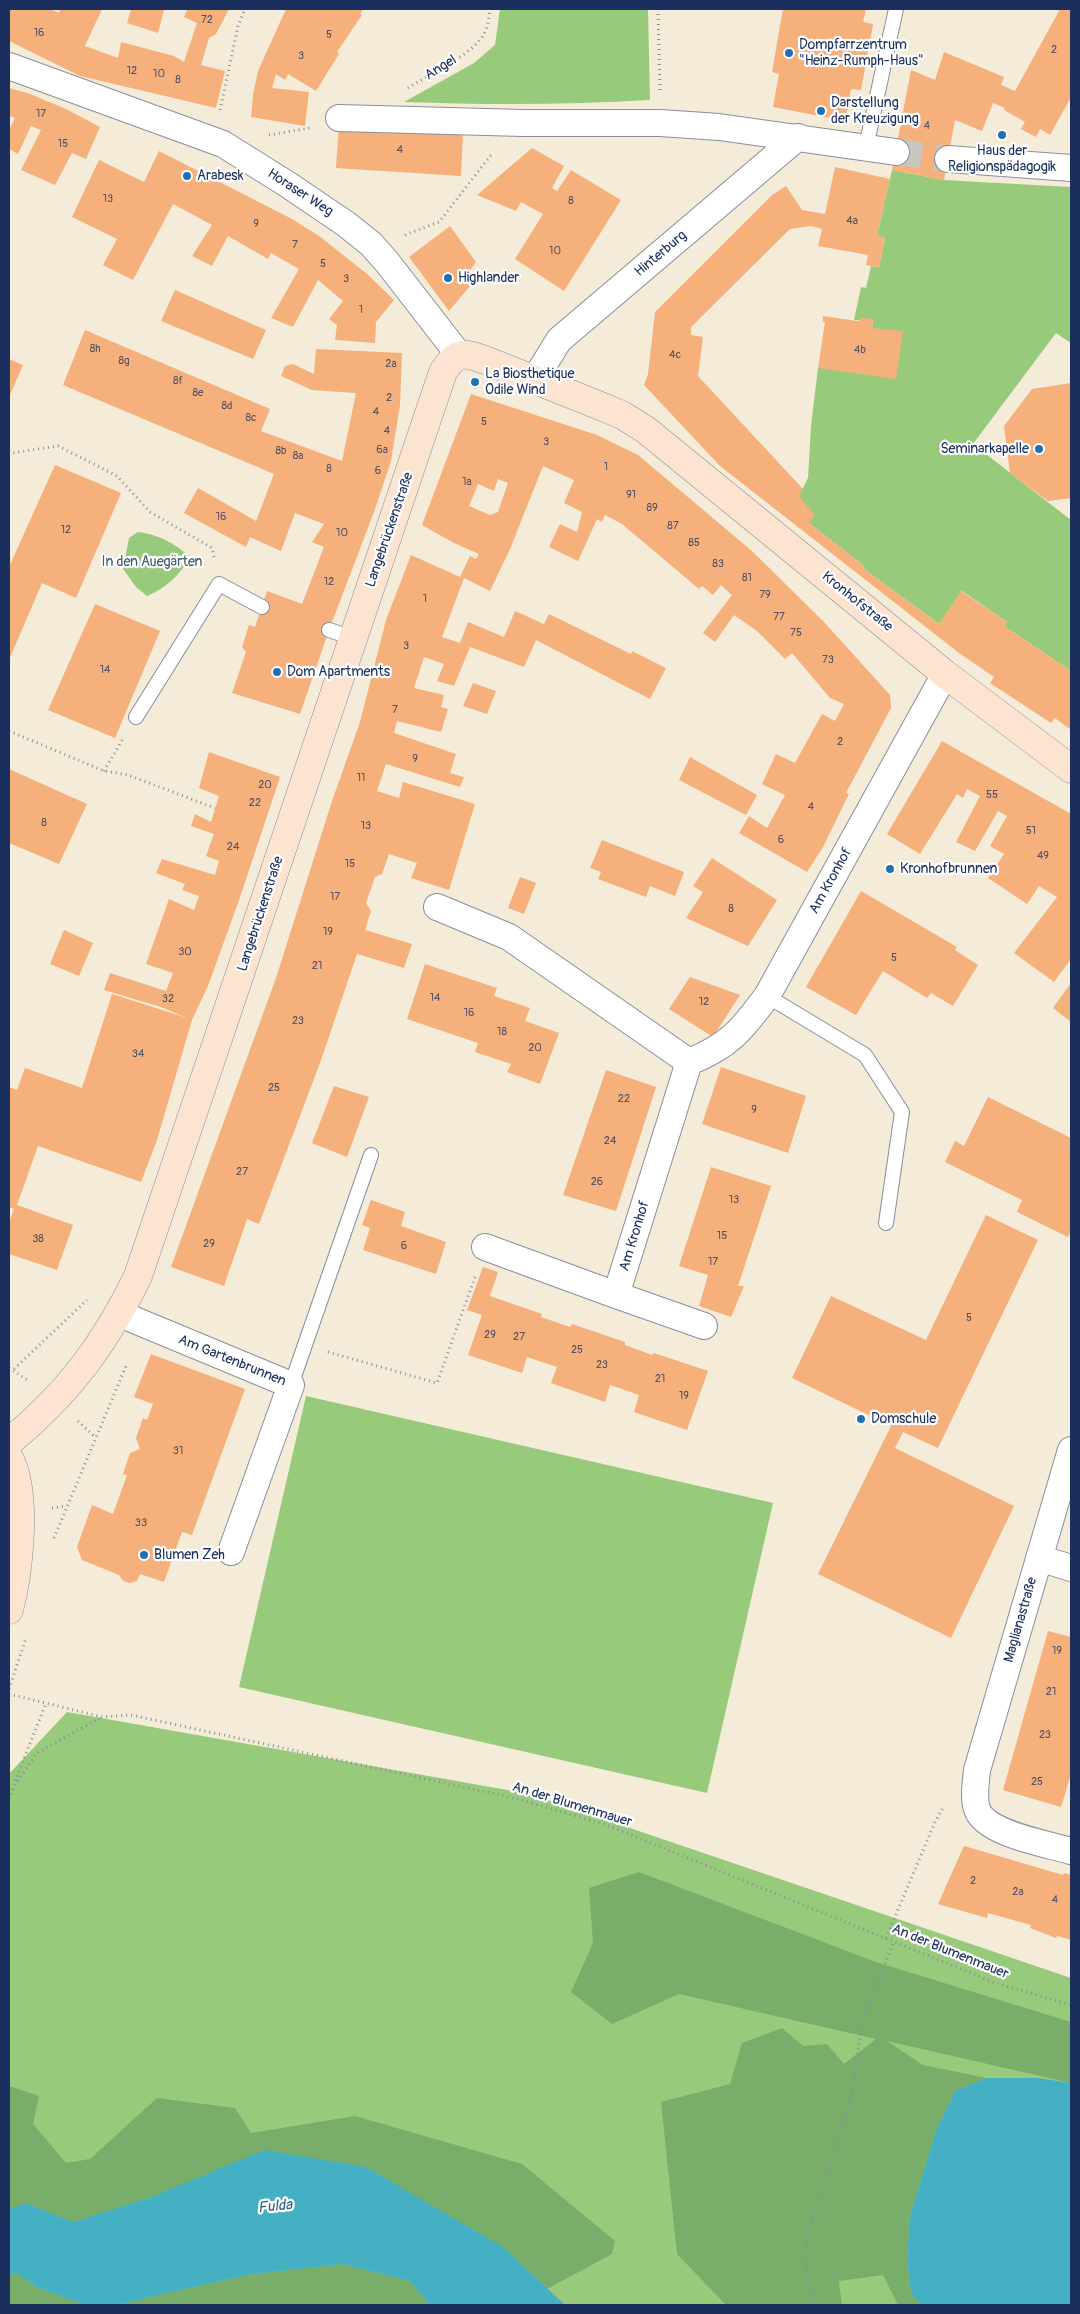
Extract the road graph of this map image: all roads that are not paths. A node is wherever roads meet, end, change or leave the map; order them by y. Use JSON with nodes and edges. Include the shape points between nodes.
{"nodes":[{"id":1,"x":896,"y":9,"type":"edge"},
{"id":2,"x":9,"y":66,"type":"edge"},
{"id":3,"x":339,"y":118,"type":"road end"},
{"id":4,"x":798,"y":137,"type":"junction"},
{"id":5,"x":866,"y":148,"type":"junction"},
{"id":6,"x":896,"y":152,"type":"tunnel mouth"},
{"id":7,"x":948,"y":159,"type":"tunnel mouth"},
{"id":8,"x":1071,"y":168,"type":"edge"},
{"id":9,"x":459,"y":355,"type":"junction"},
{"id":10,"x":535,"y":379,"type":"junction"},
{"id":11,"x":262,"y":607,"type":"dead end"},
{"id":12,"x":945,"y":674,"type":"junction"},
{"id":13,"x":136,"y":717,"type":"road end"},
{"id":14,"x":1071,"y":769,"type":"edge"},
{"id":15,"x":437,"y":908,"type":"dead end"},
{"id":16,"x":767,"y":996,"type":"junction"},
{"id":17,"x":689,"y":1062,"type":"junction"},
{"id":18,"x":371,"y":1155,"type":"dead end"},
{"id":19,"x":886,"y":1223,"type":"dead end"},
{"id":20,"x":485,"y":1247,"type":"road end"},
{"id":21,"x":616,"y":1295,"type":"junction"},
{"id":22,"x":131,"y":1319,"type":"junction"},
{"id":23,"x":704,"y":1326,"type":"dead end"},
{"id":24,"x":291,"y":1385,"type":"junction"},
{"id":25,"x":9,"y":1442,"type":"edge"},
{"id":26,"x":1071,"y":1450,"type":"edge"},
{"id":27,"x":9,"y":1458,"type":"edge"},
{"id":28,"x":231,"y":1552,"type":"dead end"},
{"id":29,"x":1039,"y":1558,"type":"junction"},
{"id":30,"x":1071,"y":1568,"type":"edge"},
{"id":31,"x":9,"y":1610,"type":"edge"},
{"id":32,"x":1071,"y":1851,"type":"edge"}],
"edges":[{"from":1,"to":5,"type":"lane"},
{"from":2,"to":9,"type":"street","name":"Horaser Weg","via":[[223,144],[287,184],[371,244]]},
{"from":3,"to":4,"type":"street","via":[[660,123]]},
{"from":4,"to":5,"type":"street"},
{"from":4,"to":10,"type":"street","name":"Hinterburg","via":[[558,340]]},
{"from":5,"to":6,"type":"street"},
{"from":7,"to":8,"type":"street"},
{"from":9,"to":10,"type":"street","via":[[468,354]]},
{"from":9,"to":22,"type":"street","name":"Langebrückenstraße","via":[[443,372],[341,634],[138,1276]]},
{"from":10,"to":12,"type":"street","name":"Kronhofstraße","via":[[622,415],[646,430]]},
{"from":11,"to":13,"type":"lane","via":[[219,584]]},
{"from":12,"to":14,"type":"street","name":"Kronhofstraße"},
{"from":12,"to":16,"type":"street","name":"Am Kronhof"},
{"from":15,"to":17,"type":"street","via":[[509,937]]},
{"from":16,"to":17,"type":"street","name":"Am Kronhof","via":[[744,1027],[720,1048]]},
{"from":16,"to":19,"type":"lane","via":[[865,1055],[902,1112]]},
{"from":17,"to":21,"type":"street","name":"Am Kronhof"},
{"from":18,"to":24,"type":"lane"},
{"from":20,"to":21,"type":"street"},
{"from":21,"to":23,"type":"street"},
{"from":22,"to":24,"type":"street","name":"Am Gartenbrunnen"},
{"from":22,"to":25,"type":"street","name":"Langebrückenstraße","via":[[90,1359],[40,1417]]},
{"from":24,"to":28,"type":"street","name":"Am Gartenbrunnen"},
{"from":26,"to":29,"type":"street","name":"Maglianastraße"},
{"from":27,"to":31,"type":"street","via":[[16,1482],[19,1555]]},
{"from":29,"to":30,"type":"street"},
{"from":29,"to":32,"type":"street","name":"Maglianastraße","via":[[977,1770],[977,1810],[987,1822],[1003,1831]]}]}
